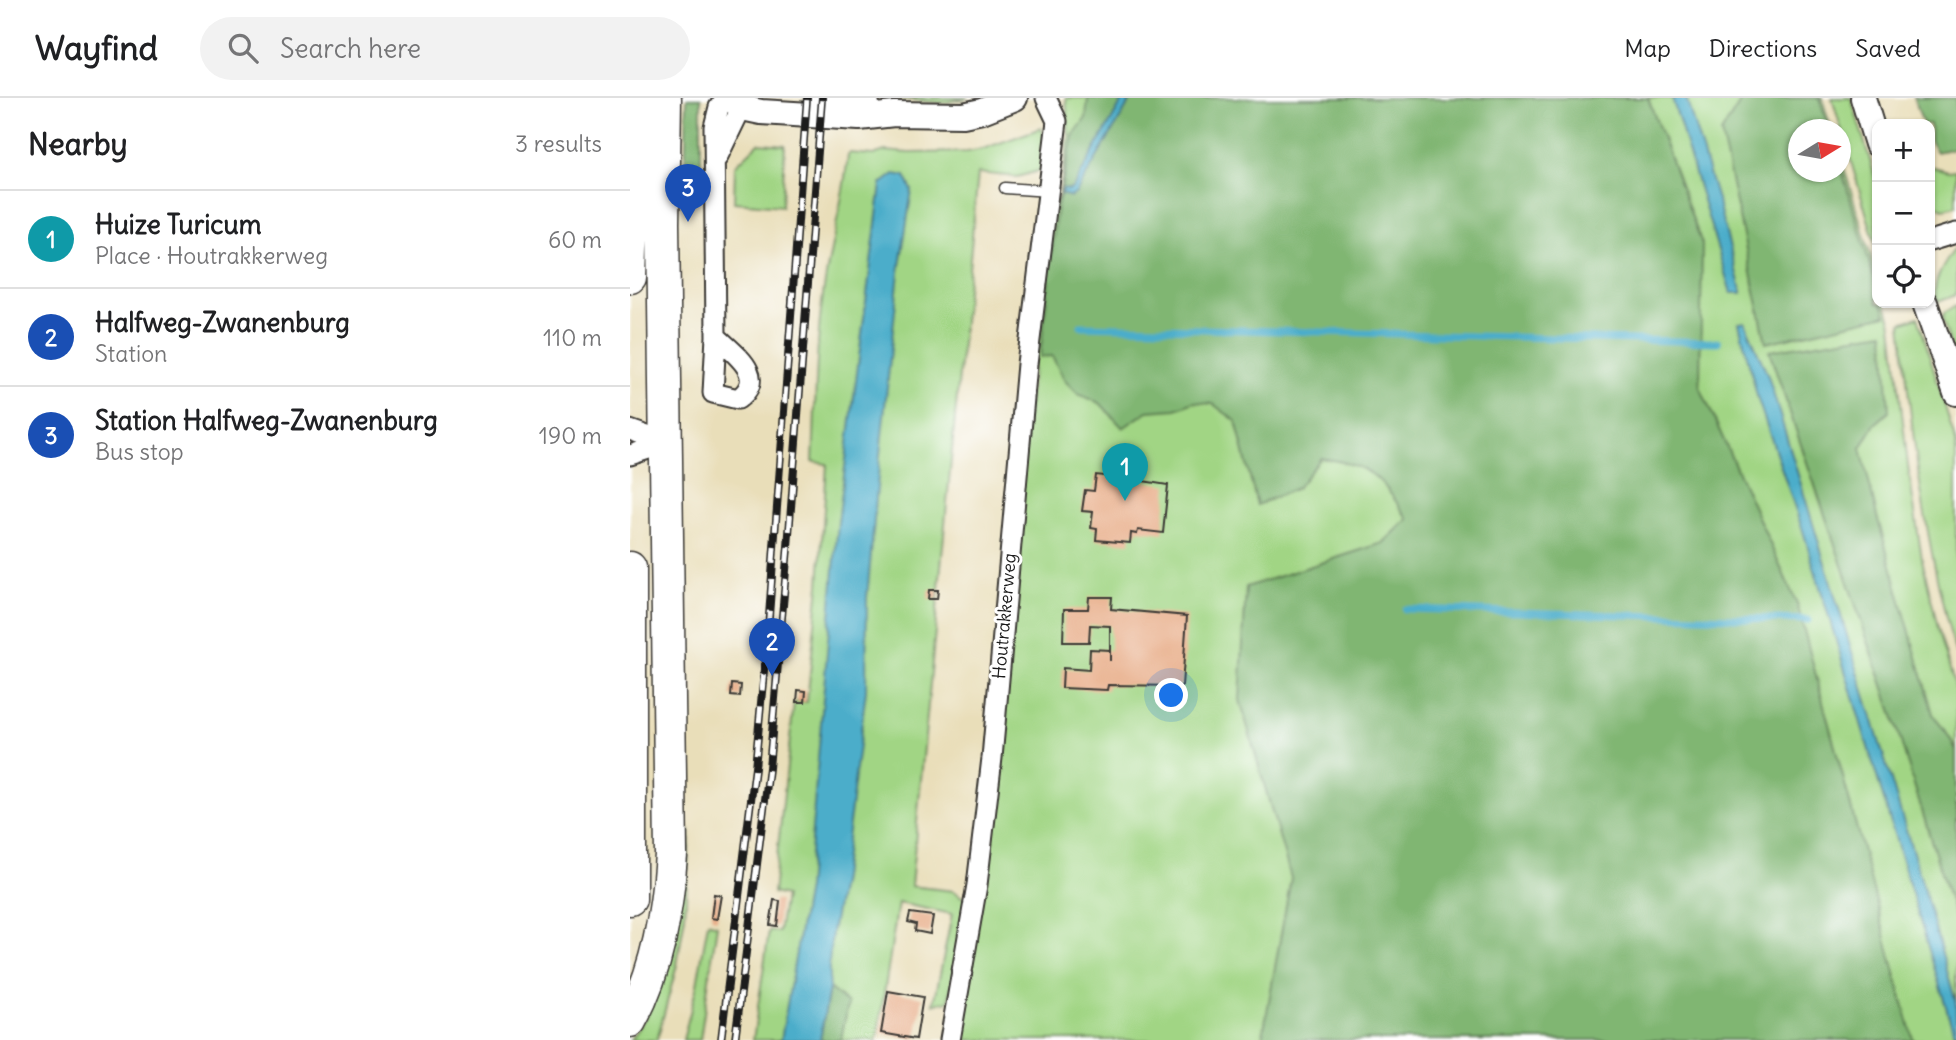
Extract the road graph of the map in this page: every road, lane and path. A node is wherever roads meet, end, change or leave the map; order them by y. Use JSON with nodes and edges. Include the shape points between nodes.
{"nodes":[{"id":1,"x":636,"y":98,"type":"edge"},
{"id":2,"x":665,"y":98,"type":"edge"},
{"id":3,"x":821,"y":98,"type":"edge"},
{"id":4,"x":1015,"y":98,"type":"edge"},
{"id":5,"x":1046,"y":98,"type":"edge"},
{"id":6,"x":1863,"y":98,"type":"edge"},
{"id":7,"x":736,"y":100,"type":"edge"},
{"id":8,"x":894,"y":114,"type":"junction"},
{"id":9,"x":1872,"y":128,"type":"edge"},
{"id":10,"x":1005,"y":188,"type":"dead end"},
{"id":11,"x":1049,"y":191,"type":"junction"},
{"id":12,"x":1956,"y":233,"type":"edge"},
{"id":13,"x":1935,"y":239,"type":"edge"},
{"id":14,"x":630,"y":277,"type":"edge"},
{"id":15,"x":1927,"y":308,"type":"edge"},
{"id":16,"x":716,"y":336,"type":"junction"},
{"id":17,"x":1956,"y":393,"type":"edge"},
{"id":18,"x":630,"y":430,"type":"edge"},
{"id":19,"x":667,"y":443,"type":"junction"},
{"id":20,"x":630,"y":455,"type":"edge"},
{"id":21,"x":630,"y":568,"type":"edge"},
{"id":22,"x":630,"y":899,"type":"edge"},
{"id":23,"x":630,"y":1021,"type":"edge"},
{"id":24,"x":950,"y":1040,"type":"edge"}],
"edges":[{"from":1,"to":14,"type":"main road"},
{"from":2,"to":19,"type":"main road"},
{"from":3,"to":8,"type":"street","via":[[861,102]]},
{"from":4,"to":8,"type":"street","via":[[963,115]]},
{"from":5,"to":11,"type":"street","name":"Houtrakkerweg","via":[[1057,121]]},
{"from":6,"to":9,"type":"street"},
{"from":7,"to":8,"type":"street","via":[[761,112],[859,118]]},
{"from":7,"to":16,"type":"street","via":[[716,163]]},
{"from":10,"to":11,"type":"lane"},
{"from":11,"to":24,"type":"street","name":"Houtrakkerweg","via":[[1027,365],[992,758],[977,885]]},
{"from":12,"to":13,"type":"street"},
{"from":15,"to":17,"type":"street"},
{"from":16,"to":16,"type":"street","via":[[745,364],[752,383],[738,399],[713,393]]},
{"from":18,"to":19,"type":"street"},
{"from":19,"to":20,"type":"street"},
{"from":19,"to":23,"type":"main road","via":[[670,873],[649,979]]},
{"from":21,"to":22,"type":"main road"}]}
